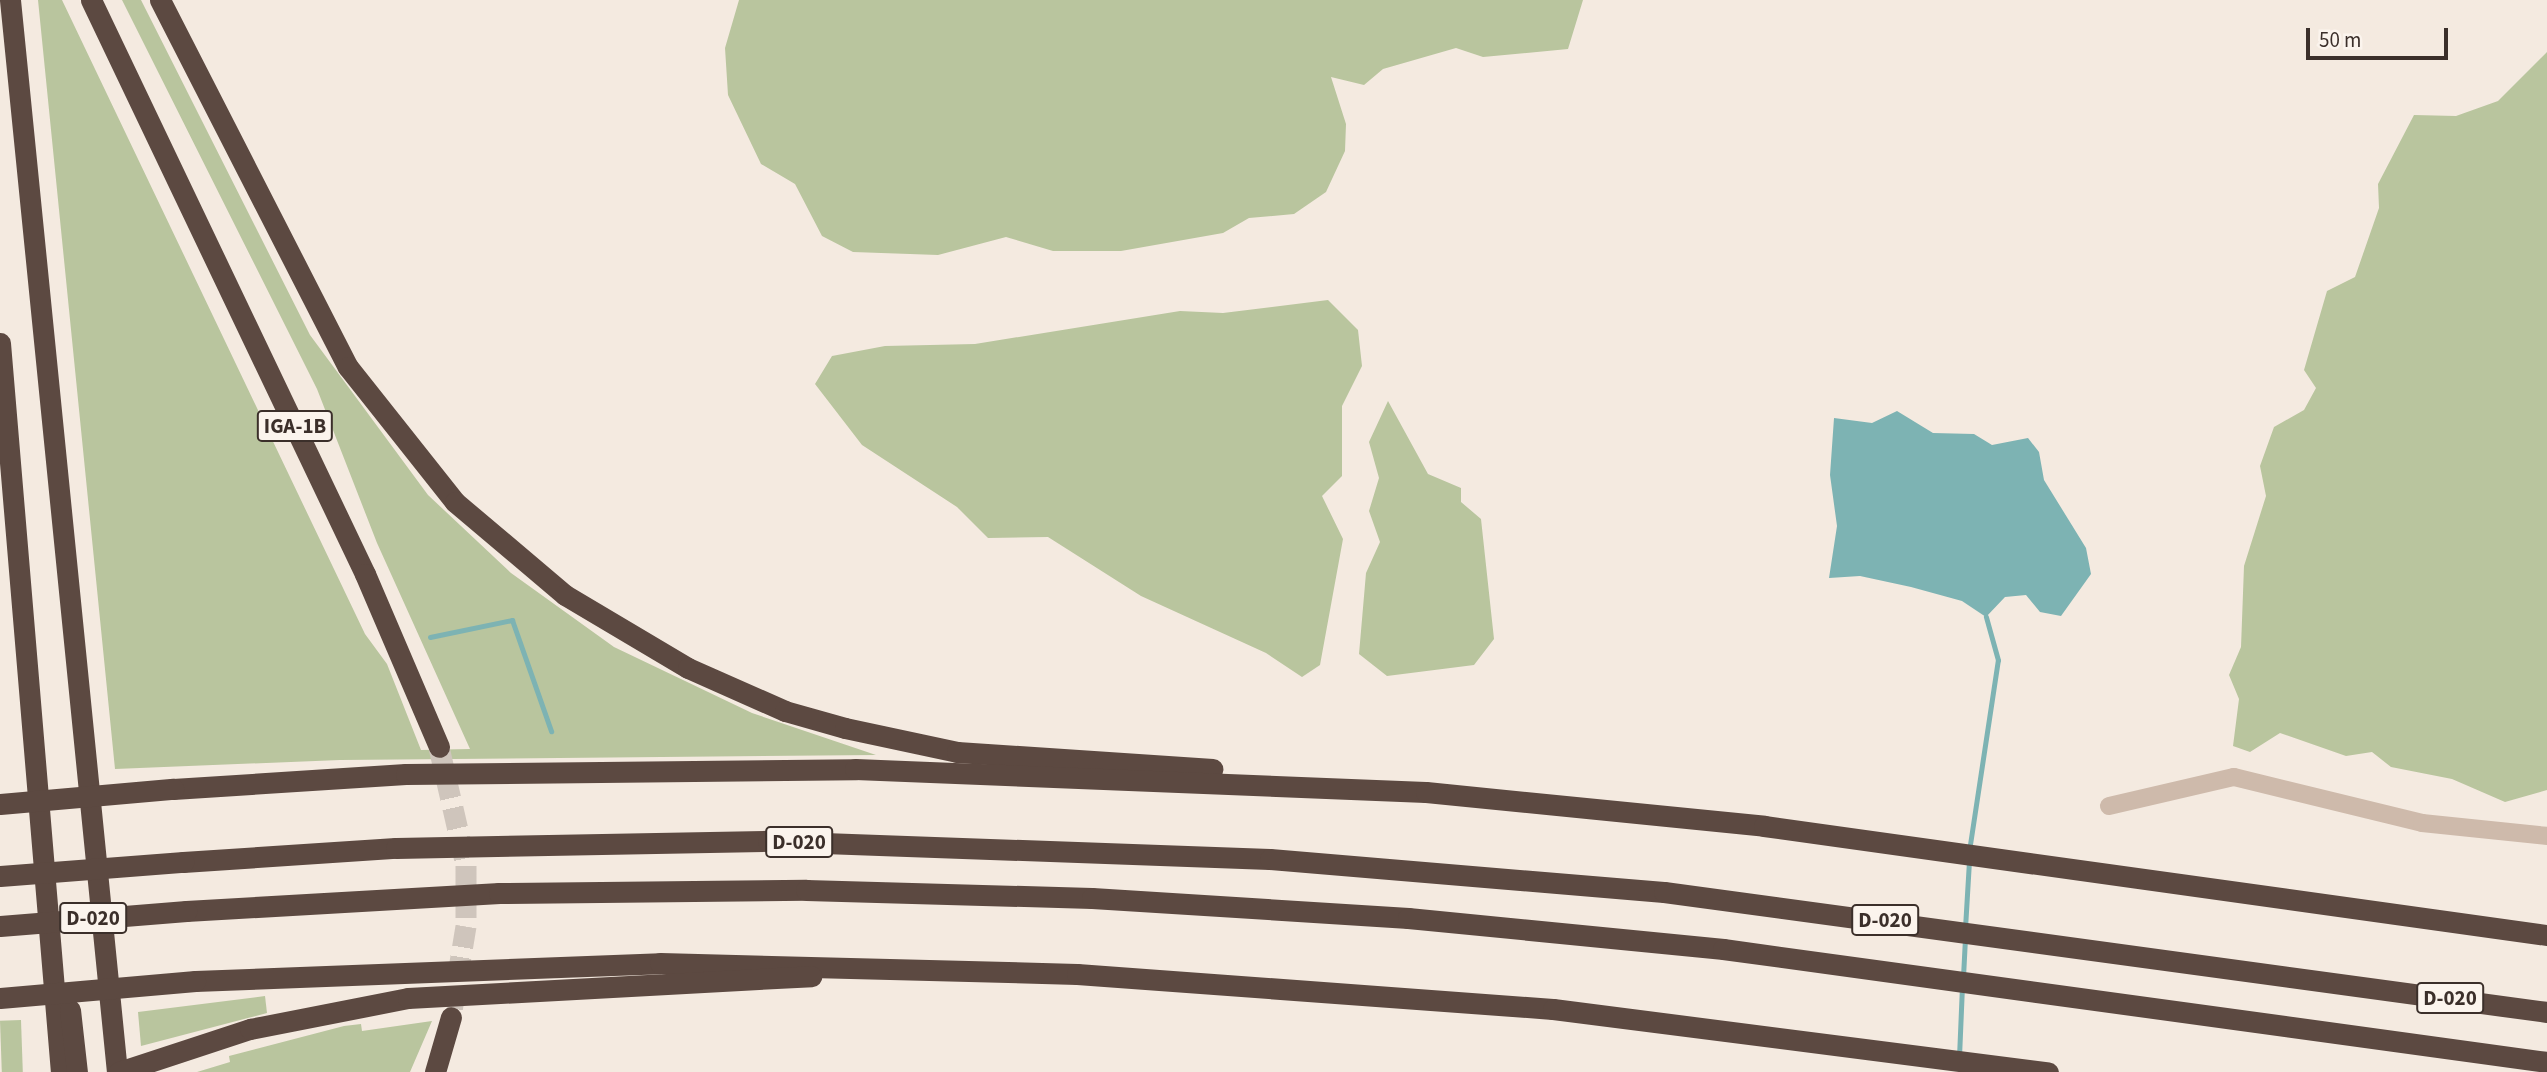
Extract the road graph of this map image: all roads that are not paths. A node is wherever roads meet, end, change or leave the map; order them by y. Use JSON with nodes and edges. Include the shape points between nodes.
{"nodes":[{"id":1,"x":10,"y":0,"type":"edge"},
{"id":2,"x":91,"y":0,"type":"edge"},
{"id":3,"x":160,"y":0,"type":"edge"},
{"id":4,"x":0,"y":343,"type":"edge"},
{"id":5,"x":439,"y":747,"type":"tunnel mouth"},
{"id":6,"x":1426,"y":792,"type":"junction"},
{"id":7,"x":0,"y":804,"type":"edge"},
{"id":8,"x":2109,"y":806,"type":"dead end"},
{"id":9,"x":2547,"y":836,"type":"edge"},
{"id":10,"x":0,"y":876,"type":"edge"},
{"id":11,"x":0,"y":926,"type":"edge"},
{"id":12,"x":2547,"y":935,"type":"edge"},
{"id":13,"x":55,"y":946,"type":"junction"},
{"id":14,"x":900,"y":967,"type":"junction"},
{"id":15,"x":0,"y":998,"type":"edge"},
{"id":16,"x":2547,"y":1012,"type":"edge"},
{"id":17,"x":451,"y":1017,"type":"tunnel mouth"},
{"id":18,"x":2547,"y":1062,"type":"edge"},
{"id":19,"x":61,"y":1072,"type":"edge"},
{"id":20,"x":78,"y":1072,"type":"edge"},
{"id":21,"x":118,"y":1072,"type":"edge"},
{"id":22,"x":435,"y":1072,"type":"edge"},
{"id":23,"x":2048,"y":1072,"type":"edge"}],
"edges":[{"from":1,"to":21,"type":"highway"},
{"from":2,"to":5,"type":"highway","number":"IGA-1B","via":[[365,573]]},
{"from":3,"to":6,"type":"highway","via":[[322,325],[368,396],[455,502],[600,619],[785,711],[899,741],[957,752],[1327,778]]},
{"from":4,"to":13,"type":"highway"},
{"from":6,"to":7,"type":"highway","bridge":true,"via":[[787,769],[406,774]]},
{"from":6,"to":12,"type":"highway","via":[[1764,826]]},
{"from":8,"to":9,"type":"street","via":[[2234,777],[2422,823]]},
{"from":10,"to":16,"type":"highway","number":"D-020","bridge":true,"via":[[396,848],[768,841],[1121,850],[1415,869],[1690,895]]},
{"from":11,"to":18,"type":"highway","number":"D-020","bridge":true,"via":[[499,893],[806,890],[1092,898],[1408,918],[1723,948]]},
{"from":13,"to":19,"type":"highway"},
{"from":13,"to":20,"type":"highway"},
{"from":14,"to":15,"type":"highway","bridge":true,"via":[[514,966],[195,981]]},
{"from":14,"to":21,"type":"highway","via":[[719,982],[466,990],[343,1008],[197,1045]]},
{"from":14,"to":23,"type":"highway","via":[[1399,995],[1712,1026]]},
{"from":17,"to":22,"type":"highway"}]}
